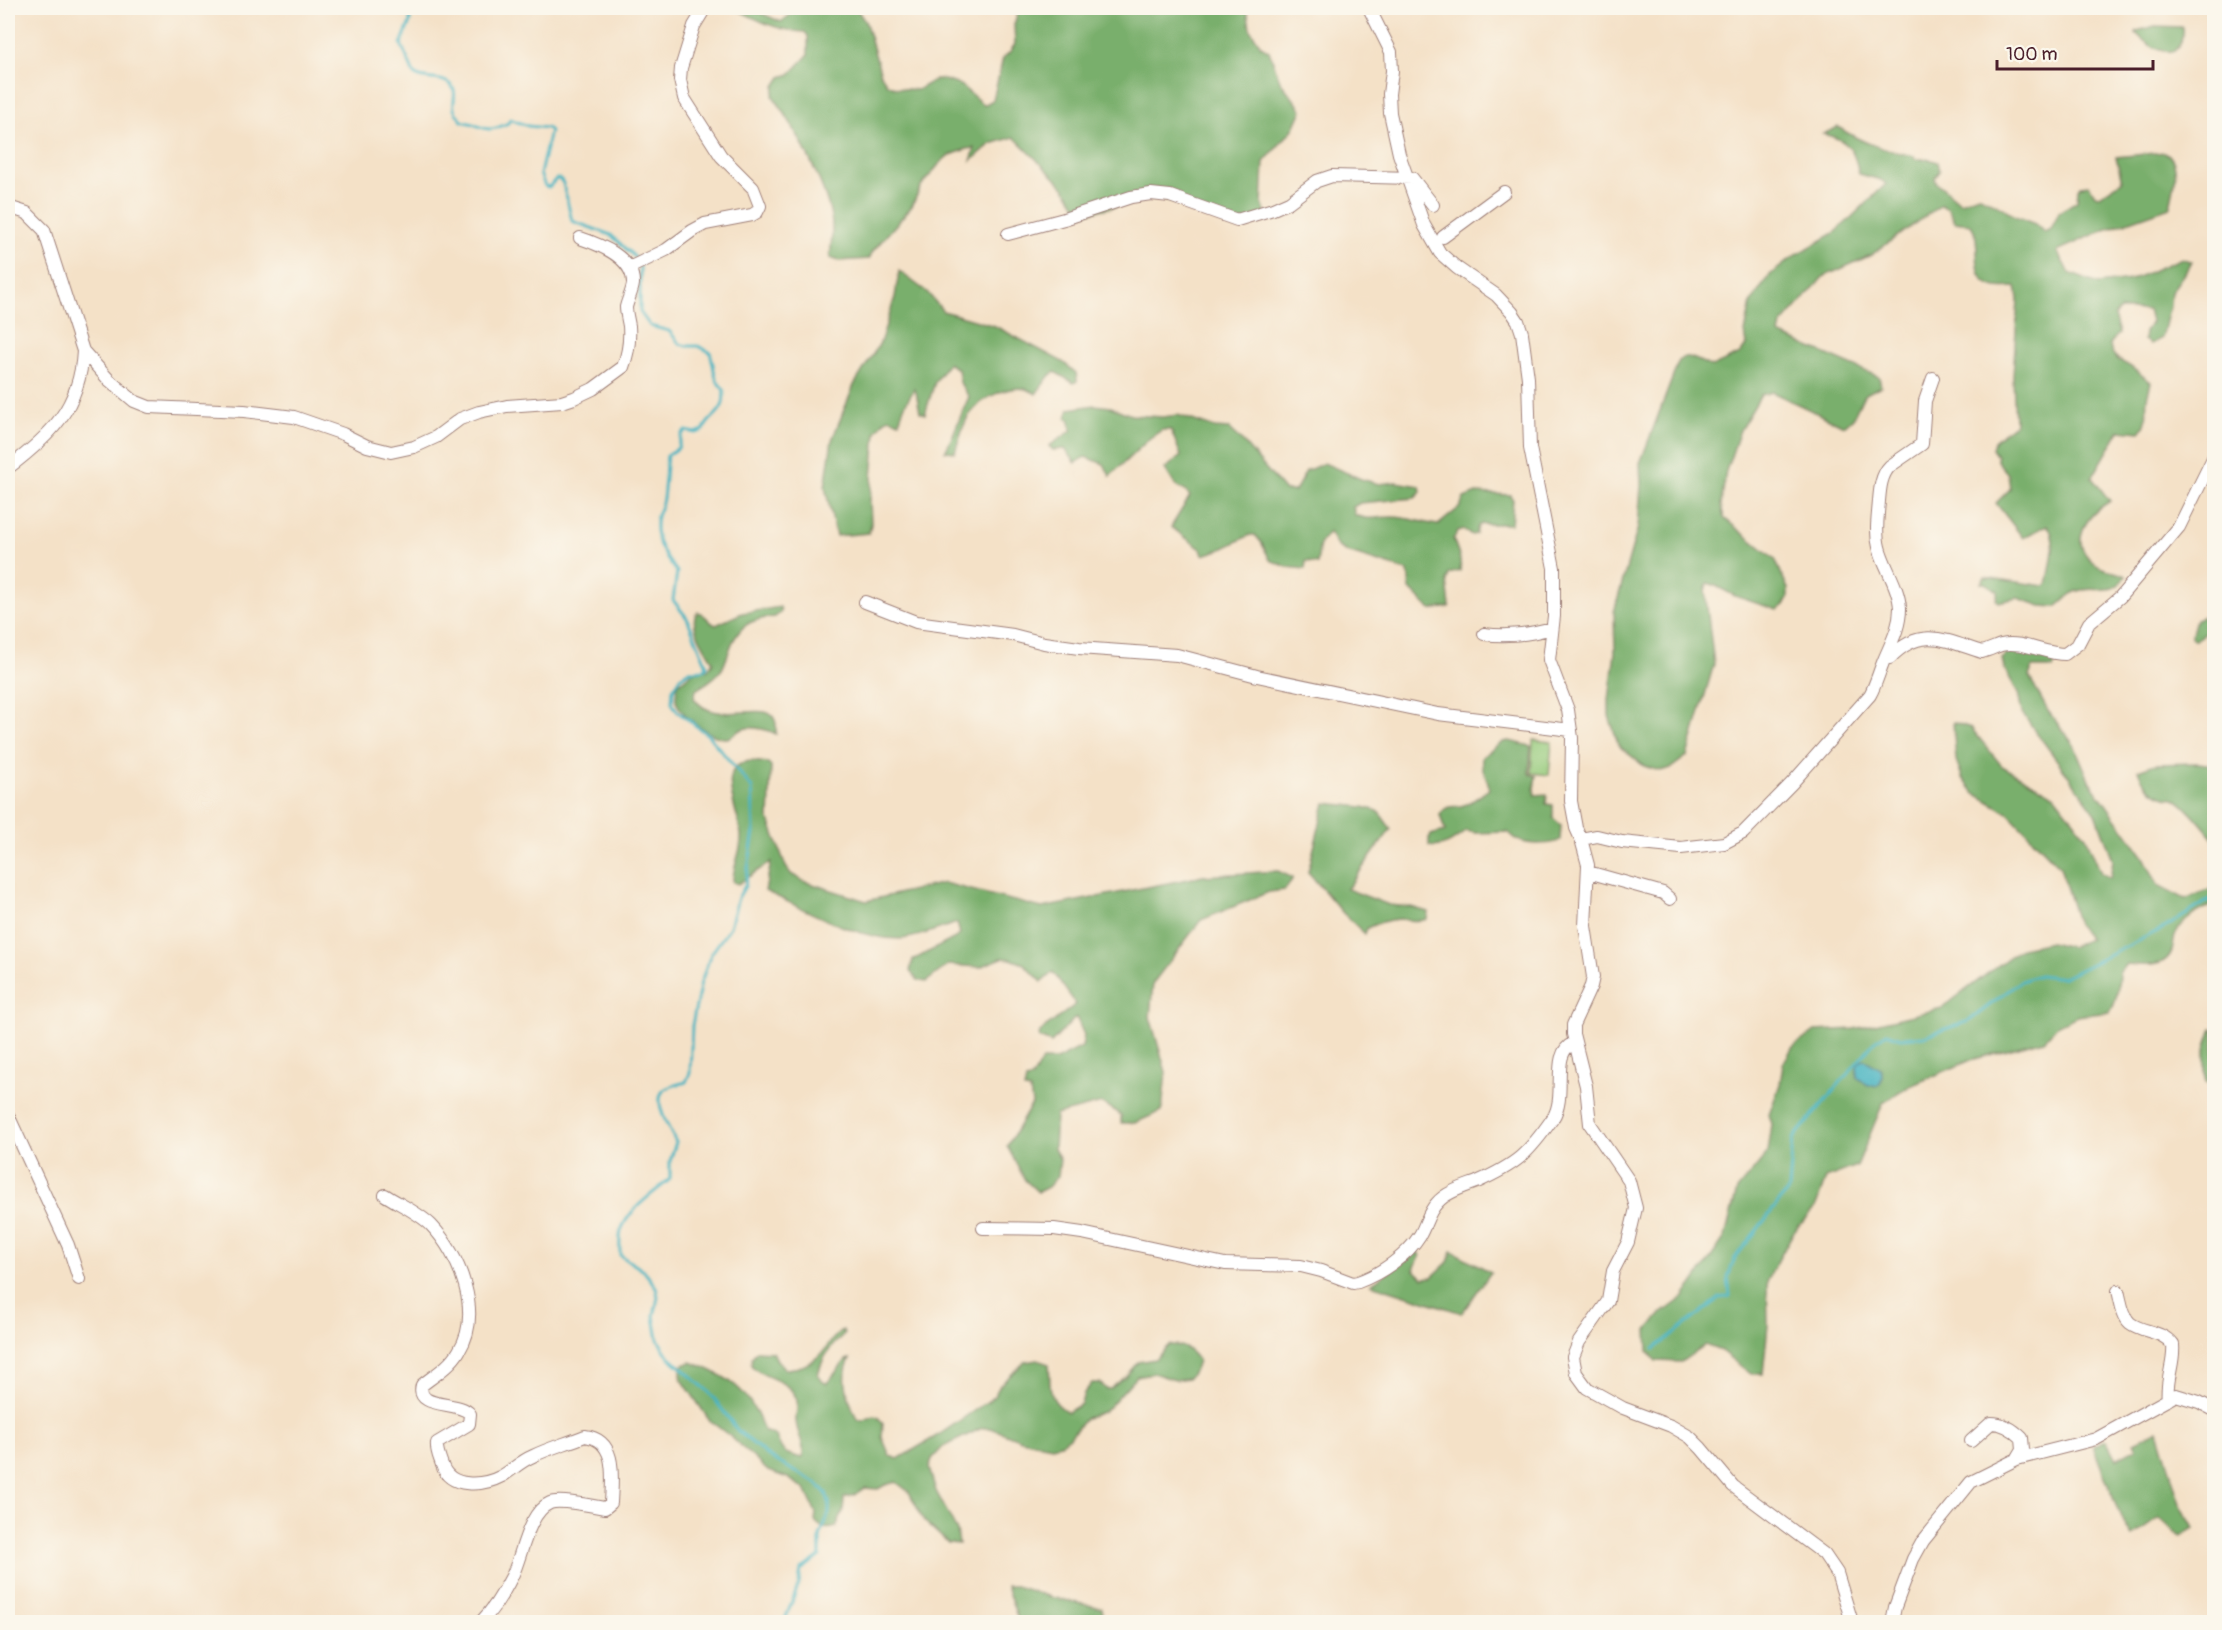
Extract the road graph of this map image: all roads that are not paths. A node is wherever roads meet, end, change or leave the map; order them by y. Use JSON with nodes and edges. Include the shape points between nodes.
{"nodes":[{"id":1,"x":705,"y":8,"type":"edge"},
{"id":2,"x":1369,"y":8,"type":"edge"},
{"id":3,"x":1406,"y":176,"type":"junction"},
{"id":4,"x":1504,"y":192,"type":"dead end"},
{"id":5,"x":1433,"y":205,"type":"dead end"},
{"id":6,"x":8,"y":207,"type":"edge"},
{"id":7,"x":1008,"y":234,"type":"dead end"},
{"id":8,"x":1443,"y":237,"type":"dead end"},
{"id":9,"x":580,"y":238,"type":"dead end"},
{"id":10,"x":636,"y":265,"type":"junction"},
{"id":11,"x":83,"y":351,"type":"junction"},
{"id":12,"x":1933,"y":378,"type":"dead end"},
{"id":13,"x":2214,"y":456,"type":"edge"},
{"id":14,"x":8,"y":468,"type":"edge"},
{"id":15,"x":865,"y":602,"type":"dead end"},
{"id":16,"x":1552,"y":628,"type":"junction"},
{"id":17,"x":1484,"y":634,"type":"dead end"},
{"id":18,"x":1880,"y":671,"type":"junction"},
{"id":19,"x":1571,"y":730,"type":"junction"},
{"id":20,"x":1581,"y":839,"type":"junction"},
{"id":21,"x":1588,"y":872,"type":"junction"},
{"id":22,"x":1670,"y":899,"type":"dead end"},
{"id":23,"x":1574,"y":1043,"type":"junction"},
{"id":24,"x":8,"y":1115,"type":"edge"},
{"id":25,"x":385,"y":1195,"type":"dead end"},
{"id":26,"x":983,"y":1228,"type":"dead end"},
{"id":27,"x":79,"y":1280,"type":"dead end"},
{"id":28,"x":2118,"y":1291,"type":"dead end"},
{"id":29,"x":2168,"y":1400,"type":"junction"},
{"id":30,"x":2214,"y":1410,"type":"edge"},
{"id":31,"x":1971,"y":1441,"type":"dead end"},
{"id":32,"x":2017,"y":1459,"type":"junction"},
{"id":33,"x":481,"y":1623,"type":"edge"},
{"id":34,"x":1852,"y":1623,"type":"edge"},
{"id":35,"x":1892,"y":1623,"type":"edge"}],
"edges":[{"from":1,"to":10,"type":"street","via":[[694,26],[681,68],[684,98],[721,156],[753,188],[760,206],[752,215],[699,227]]},
{"from":2,"to":3,"type":"street","via":[[1391,52],[1390,113]]},
{"from":3,"to":5,"type":"street","via":[[1412,178]]},
{"from":3,"to":7,"type":"street","via":[[1332,176],[1317,181],[1289,202],[1237,220],[1184,200],[1150,194],[1112,201]]},
{"from":3,"to":16,"type":"street","via":[[1424,225],[1440,253],[1496,295],[1518,321],[1528,378],[1530,448],[1554,568]]},
{"from":4,"to":8,"type":"street"},
{"from":6,"to":11,"type":"street","via":[[27,213],[44,230]]},
{"from":9,"to":10,"type":"street"},
{"from":10,"to":11,"type":"street","via":[[626,308],[627,350],[619,372],[562,402],[478,412],[460,419],[436,437],[399,451],[374,448],[294,417],[149,407],[134,401],[109,380]]},
{"from":11,"to":14,"type":"street","via":[[82,369],[67,411],[38,444]]},
{"from":12,"to":18,"type":"street","via":[[1925,401],[1922,444],[1890,466],[1882,480],[1876,537],[1900,609],[1892,645]]},
{"from":13,"to":18,"type":"street","via":[[2179,527],[2065,654],[2012,644],[1982,652],[1950,640],[1924,640],[1900,647]]},
{"from":15,"to":19,"type":"street","via":[[916,622],[1079,648],[1177,655],[1438,714]]},
{"from":16,"to":17,"type":"street","via":[[1531,633]]},
{"from":16,"to":19,"type":"street","via":[[1550,660]]},
{"from":18,"to":20,"type":"street","via":[[1870,695],[1792,783],[1736,837],[1724,843],[1681,848],[1597,836]]},
{"from":19,"to":20,"type":"street","via":[[1571,801]]},
{"from":20,"to":21,"type":"street"},
{"from":21,"to":22,"type":"street","via":[[1663,893]]},
{"from":21,"to":23,"type":"street","via":[[1585,926],[1593,977],[1573,1025]]},
{"from":23,"to":26,"type":"street","via":[[1565,1049],[1559,1065],[1561,1090],[1557,1110],[1531,1148],[1516,1162],[1446,1195],[1436,1203],[1421,1234],[1404,1254],[1353,1283],[1300,1266],[1203,1261],[1063,1230]]},
{"from":23,"to":34,"type":"street","via":[[1586,1086],[1590,1124],[1629,1181],[1636,1208],[1628,1242],[1613,1271],[1608,1301],[1573,1357],[1576,1372],[1587,1388],[1690,1437],[1733,1486],[1824,1554],[1837,1573]]},
{"from":24,"to":27,"type":"street","via":[[68,1245]]},
{"from":25,"to":33,"type":"street","via":[[430,1224],[449,1252],[468,1295],[470,1320],[465,1341],[454,1359],[421,1389],[428,1401],[463,1408],[470,1414],[464,1428],[437,1443],[449,1479],[458,1483],[491,1480],[531,1456],[585,1436],[602,1442],[610,1455],[611,1503],[605,1508],[550,1503],[535,1515],[512,1576]]},
{"from":28,"to":29,"type":"street","via":[[2130,1322],[2162,1335],[2173,1345]]},
{"from":29,"to":30,"type":"street","via":[[2176,1395]]},
{"from":29,"to":32,"type":"street","via":[[2096,1439]]},
{"from":31,"to":32,"type":"street","via":[[1991,1423],[2008,1426],[2022,1438],[2023,1449]]},
{"from":32,"to":35,"type":"street","via":[[1971,1482],[1923,1541]]}]}
